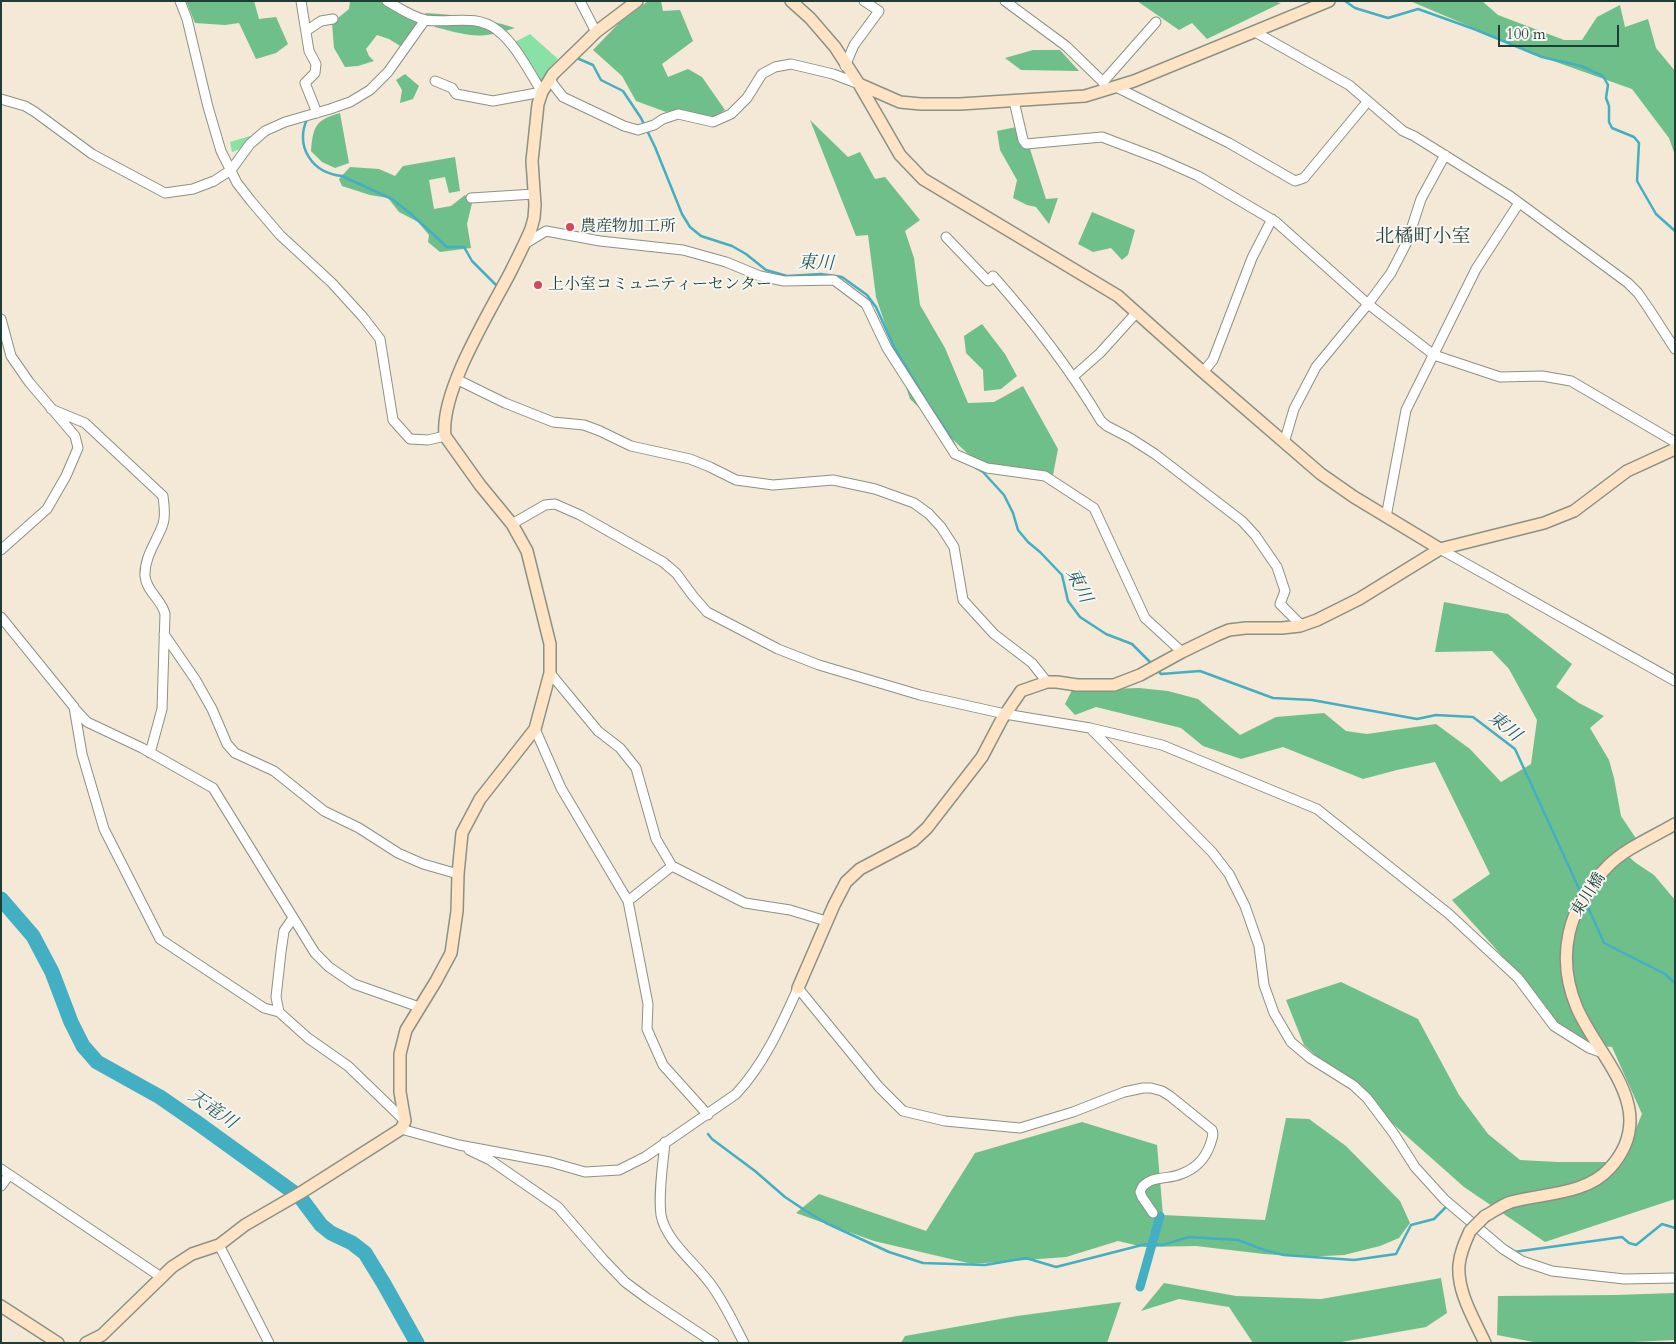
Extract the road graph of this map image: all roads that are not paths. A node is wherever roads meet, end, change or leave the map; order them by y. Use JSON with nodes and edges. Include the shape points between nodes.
{"nodes":[{"id":1,"x":180,"y":1,"type":"edge"},
{"id":2,"x":301,"y":1,"type":"edge"},
{"id":3,"x":387,"y":1,"type":"edge"},
{"id":4,"x":580,"y":1,"type":"edge"},
{"id":5,"x":637,"y":1,"type":"edge"},
{"id":6,"x":864,"y":1,"type":"edge"},
{"id":7,"x":1005,"y":1,"type":"edge"},
{"id":8,"x":1329,"y":1,"type":"edge"},
{"id":9,"x":794,"y":2,"type":"edge"},
{"id":10,"x":333,"y":19,"type":"dead end"},
{"id":11,"x":425,"y":20,"type":"junction"},
{"id":12,"x":1156,"y":22,"type":"dead end"},
{"id":13,"x":306,"y":31,"type":"junction"},
{"id":14,"x":596,"y":32,"type":"junction"},
{"id":15,"x":1256,"y":32,"type":"junction"},
{"id":16,"x":846,"y":66,"type":"junction"},
{"id":17,"x":549,"y":79,"type":"junction"},
{"id":18,"x":435,"y":81,"type":"dead end"},
{"id":19,"x":859,"y":84,"type":"junction"},
{"id":20,"x":1109,"y":87,"type":"junction"},
{"id":21,"x":542,"y":92,"type":"junction"},
{"id":22,"x":1,"y":99,"type":"edge"},
{"id":23,"x":1014,"y":101,"type":"junction"},
{"id":24,"x":1368,"y":101,"type":"junction"},
{"id":25,"x":317,"y":113,"type":"junction"},
{"id":26,"x":1445,"y":155,"type":"junction"},
{"id":27,"x":231,"y":170,"type":"junction"},
{"id":28,"x":534,"y":194,"type":"junction"},
{"id":29,"x":471,"y":198,"type":"dead end"},
{"id":30,"x":1519,"y":202,"type":"junction"},
{"id":31,"x":1272,"y":219,"type":"junction"},
{"id":32,"x":946,"y":237,"type":"dead end"},
{"id":33,"x":524,"y":246,"type":"junction"},
{"id":34,"x":1368,"y":304,"type":"junction"},
{"id":35,"x":1137,"y":312,"type":"junction"},
{"id":36,"x":1,"y":319,"type":"edge"},
{"id":37,"x":1675,"y":349,"type":"edge"},
{"id":38,"x":1434,"y":355,"type":"junction"},
{"id":39,"x":1202,"y":372,"type":"junction"},
{"id":40,"x":1074,"y":376,"type":"junction"},
{"id":41,"x":456,"y":379,"type":"junction"},
{"id":42,"x":51,"y":409,"type":"junction"},
{"id":43,"x":445,"y":436,"type":"junction"},
{"id":44,"x":1675,"y":442,"type":"edge"},
{"id":45,"x":1284,"y":443,"type":"junction"},
{"id":46,"x":1675,"y":449,"type":"edge"},
{"id":47,"x":1386,"y":517,"type":"junction"},
{"id":48,"x":512,"y":524,"type":"junction"},
{"id":49,"x":1440,"y":549,"type":"junction"},
{"id":50,"x":1,"y":550,"type":"edge"},
{"id":51,"x":1,"y":617,"type":"edge"},
{"id":52,"x":1301,"y":625,"type":"junction"},
{"id":53,"x":163,"y":632,"type":"junction"},
{"id":54,"x":1182,"y":652,"type":"junction"},
{"id":55,"x":550,"y":673,"type":"junction"},
{"id":56,"x":1675,"y":680,"type":"edge"},
{"id":57,"x":1047,"y":682,"type":"junction"},
{"id":58,"x":74,"y":707,"type":"junction"},
{"id":59,"x":1005,"y":714,"type":"junction"},
{"id":60,"x":1090,"y":728,"type":"junction"},
{"id":61,"x":535,"y":729,"type":"junction"},
{"id":62,"x":150,"y":753,"type":"junction"},
{"id":63,"x":1675,"y":824,"type":"edge"},
{"id":64,"x":672,"y":866,"type":"junction"},
{"id":65,"x":458,"y":874,"type":"junction"},
{"id":66,"x":628,"y":901,"type":"junction"},
{"id":67,"x":293,"y":918,"type":"junction"},
{"id":68,"x":826,"y":921,"type":"junction"},
{"id":69,"x":798,"y":988,"type":"junction"},
{"id":70,"x":419,"y":1007,"type":"junction"},
{"id":71,"x":279,"y":1012,"type":"junction"},
{"id":72,"x":1603,"y":1053,"type":"junction"},
{"id":73,"x":708,"y":1115,"type":"junction"},
{"id":74,"x":403,"y":1125,"type":"junction"},
{"id":75,"x":665,"y":1142,"type":"junction"},
{"id":76,"x":459,"y":1145,"type":"junction"},
{"id":77,"x":1,"y":1169,"type":"edge"},
{"id":78,"x":9,"y":1175,"type":"junction"},
{"id":79,"x":1,"y":1186,"type":"edge"},
{"id":80,"x":1153,"y":1213,"type":"dead end"},
{"id":81,"x":219,"y":1245,"type":"junction"},
{"id":82,"x":161,"y":1277,"type":"junction"},
{"id":83,"x":1675,"y":1278,"type":"edge"},
{"id":84,"x":1,"y":1306,"type":"edge"},
{"id":85,"x":58,"y":1343,"type":"edge"},
{"id":86,"x":86,"y":1343,"type":"edge"},
{"id":87,"x":269,"y":1343,"type":"edge"},
{"id":88,"x":714,"y":1343,"type":"edge"},
{"id":89,"x":744,"y":1343,"type":"edge"},
{"id":90,"x":1485,"y":1343,"type":"edge"}],
"edges":[{"from":1,"to":27,"type":"street","via":[[189,25],[208,107],[221,150]]},
{"from":2,"to":13,"type":"street"},
{"from":3,"to":11,"type":"street"},
{"from":4,"to":14,"type":"street"},
{"from":5,"to":14,"type":"street"},
{"from":6,"to":16,"type":"street","via":[[879,11],[854,45]]},
{"from":7,"to":20,"type":"street","via":[[1066,46]]},
{"from":8,"to":15,"type":"street"},
{"from":9,"to":16,"type":"street","via":[[835,47]]},
{"from":10,"to":13,"type":"street","via":[[321,21]]},
{"from":11,"to":21,"type":"street","via":[[469,19],[497,29],[513,47]]},
{"from":11,"to":25,"type":"street","via":[[388,72],[370,90],[350,102]]},
{"from":12,"to":20,"type":"street"},
{"from":13,"to":25,"type":"street","via":[[309,51],[316,64],[315,73],[305,83]]},
{"from":14,"to":17,"type":"street"},
{"from":15,"to":20,"type":"street"},
{"from":15,"to":24,"type":"street","via":[[1349,85]]},
{"from":16,"to":19,"type":"street"},
{"from":17,"to":19,"type":"street","via":[[563,97],[638,130],[678,114],[714,122],[731,114],[747,98],[762,74],[775,67],[791,64]]},
{"from":17,"to":21,"type":"street"},
{"from":18,"to":21,"type":"street","via":[[452,88],[456,94],[493,101]]},
{"from":19,"to":23,"type":"street","via":[[900,102],[940,105]]},
{"from":19,"to":35,"type":"street","via":[[900,155],[923,179],[1093,280]]},
{"from":20,"to":23,"type":"street","via":[[1085,96]]},
{"from":20,"to":24,"type":"street","via":[[1229,143],[1295,181],[1304,178]]},
{"from":21,"to":28,"type":"street","via":[[532,161]]},
{"from":22,"to":27,"type":"street","via":[[25,106],[92,154],[164,193],[193,189]]},
{"from":23,"to":31,"type":"street","via":[[1026,144],[1102,137],[1198,176]]},
{"from":24,"to":26,"type":"street","via":[[1403,131]]},
{"from":25,"to":27,"type":"street","via":[[265,131],[250,144]]},
{"from":26,"to":30,"type":"street"},
{"from":26,"to":34,"type":"street","via":[[1421,199],[1408,242],[1391,273]]},
{"from":27,"to":43,"type":"street","via":[[237,183],[280,235],[332,283],[380,339],[393,420],[400,430],[410,439],[428,440]]},
{"from":28,"to":29,"type":"street"},
{"from":28,"to":33,"type":"street","via":[[534,218]]},
{"from":30,"to":37,"type":"street","via":[[1628,283]]},
{"from":30,"to":38,"type":"street","via":[[1476,269]]},
{"from":31,"to":34,"type":"street"},
{"from":31,"to":39,"type":"street","via":[[1252,258],[1213,360]]},
{"from":32,"to":40,"type":"street","via":[[988,281],[993,276]]},
{"from":33,"to":41,"type":"street"},
{"from":33,"to":54,"type":"street","via":[[546,231],[683,250],[784,281],[834,280],[866,304],[887,348],[955,454],[986,468],[1045,476],[1094,508],[1145,618]]},
{"from":34,"to":38,"type":"street"},
{"from":34,"to":45,"type":"street","via":[[1316,367],[1294,408]]},
{"from":35,"to":39,"type":"street"},
{"from":35,"to":40,"type":"street"},
{"from":36,"to":42,"type":"street","via":[[11,356]]},
{"from":38,"to":44,"type":"street","via":[[1500,378],[1542,376],[1572,381]]},
{"from":38,"to":47,"type":"street","via":[[1406,410]]},
{"from":39,"to":45,"type":"street"},
{"from":40,"to":52,"type":"street","via":[[1106,426],[1155,454],[1242,521],[1255,535],[1285,586],[1280,604]]},
{"from":41,"to":43,"type":"street","via":[[446,416]]},
{"from":41,"to":57,"type":"street","via":[[552,422],[584,425],[631,446],[690,459],[736,480],[773,485],[833,480],[914,503],[935,520],[954,547],[963,600],[994,634],[1032,662]]},
{"from":42,"to":50,"type":"street","via":[[75,436],[78,448],[47,510]]},
{"from":42,"to":53,"type":"street","via":[[86,423],[162,496],[163,523],[146,562],[145,578],[154,596],[163,604]]},
{"from":43,"to":48,"type":"street"},
{"from":45,"to":47,"type":"street","via":[[1321,474]]},
{"from":46,"to":49,"type":"street","via":[[1627,471],[1574,511],[1544,523]]},
{"from":47,"to":49,"type":"street"},
{"from":48,"to":55,"type":"street","via":[[527,551],[540,597],[550,644]]},
{"from":48,"to":59,"type":"street","via":[[545,505],[555,504],[663,562],[707,612],[778,649],[819,665],[920,695]]},
{"from":49,"to":52,"type":"street","via":[[1359,599]]},
{"from":49,"to":56,"type":"street"},
{"from":51,"to":58,"type":"street"},
{"from":52,"to":54,"type":"street","via":[[1230,630]]},
{"from":53,"to":62,"type":"street","via":[[162,709]]},
{"from":53,"to":65,"type":"street","via":[[195,679],[235,754],[274,771],[324,811],[360,828],[398,853]]},
{"from":54,"to":57,"type":"street","via":[[1114,685]]},
{"from":55,"to":61,"type":"street"},
{"from":55,"to":64,"type":"street","via":[[598,731],[620,748],[636,768],[656,839]]},
{"from":57,"to":59,"type":"street","via":[[1021,690]]},
{"from":58,"to":62,"type":"street","via":[[87,722]]},
{"from":58,"to":71,"type":"street","via":[[82,754],[104,829],[160,940],[264,1008]]},
{"from":59,"to":60,"type":"street"},
{"from":59,"to":68,"type":"street","via":[[982,757],[927,828],[913,841],[860,869],[846,882]]},
{"from":60,"to":72,"type":"street","via":[[1162,745],[1317,809],[1456,920],[1518,978],[1554,1026]]},
{"from":60,"to":83,"type":"street","via":[[1212,852],[1229,874],[1259,946],[1264,985],[1274,1012],[1291,1042],[1310,1058],[1354,1085],[1367,1098],[1415,1167],[1445,1200],[1522,1261],[1552,1271],[1624,1279]]},
{"from":61,"to":65,"type":"street","via":[[480,799],[467,821],[462,833]]},
{"from":61,"to":66,"type":"street","via":[[561,788]]},
{"from":62,"to":67,"type":"street","via":[[213,788]]},
{"from":63,"to":72,"type":"street","name":"東川橋","via":[[1608,865],[1592,884],[1571,924],[1566,968],[1572,994]]},
{"from":64,"to":66,"type":"street"},
{"from":64,"to":68,"type":"street","via":[[745,903],[790,910]]},
{"from":65,"to":70,"type":"street","via":[[451,953]]},
{"from":66,"to":73,"type":"street","via":[[648,1004],[647,1029],[663,1065]]},
{"from":67,"to":70,"type":"street","via":[[315,952],[354,984]]},
{"from":67,"to":71,"type":"street","via":[[284,931],[280,952],[276,997]]},
{"from":68,"to":69,"type":"street"},
{"from":69,"to":73,"type":"street","via":[[779,1031],[748,1081]]},
{"from":69,"to":80,"type":"street","via":[[879,1087],[903,1111],[945,1121],[1020,1128],[1124,1092],[1143,1088],[1162,1091],[1170,1096],[1214,1133],[1198,1165],[1144,1186],[1140,1192]]},
{"from":70,"to":74,"type":"street","via":[[406,1030],[400,1054]]},
{"from":71,"to":74,"type":"street","via":[[308,1038],[348,1066]]},
{"from":72,"to":90,"type":"street","name":"東川橋","bridge":true,"via":[[1622,1087],[1630,1117],[1626,1141],[1610,1168],[1567,1191],[1510,1202],[1485,1216],[1470,1231],[1462,1247],[1460,1279],[1466,1303]]},
{"from":73,"to":75,"type":"street"},
{"from":74,"to":76,"type":"street"},
{"from":74,"to":81,"type":"street","via":[[302,1192],[245,1225]]},
{"from":75,"to":76,"type":"street","via":[[619,1170],[585,1172]]},
{"from":75,"to":89,"type":"street","via":[[661,1215],[667,1233],[711,1285]]},
{"from":76,"to":88,"type":"street","via":[[490,1160],[558,1207],[626,1282]]},
{"from":77,"to":78,"type":"street"},
{"from":78,"to":79,"type":"street"},
{"from":78,"to":82,"type":"street"},
{"from":81,"to":82,"type":"street","via":[[192,1254]]},
{"from":81,"to":87,"type":"street"},
{"from":82,"to":86,"type":"street","via":[[102,1335]]},
{"from":84,"to":85,"type":"street"}]}
